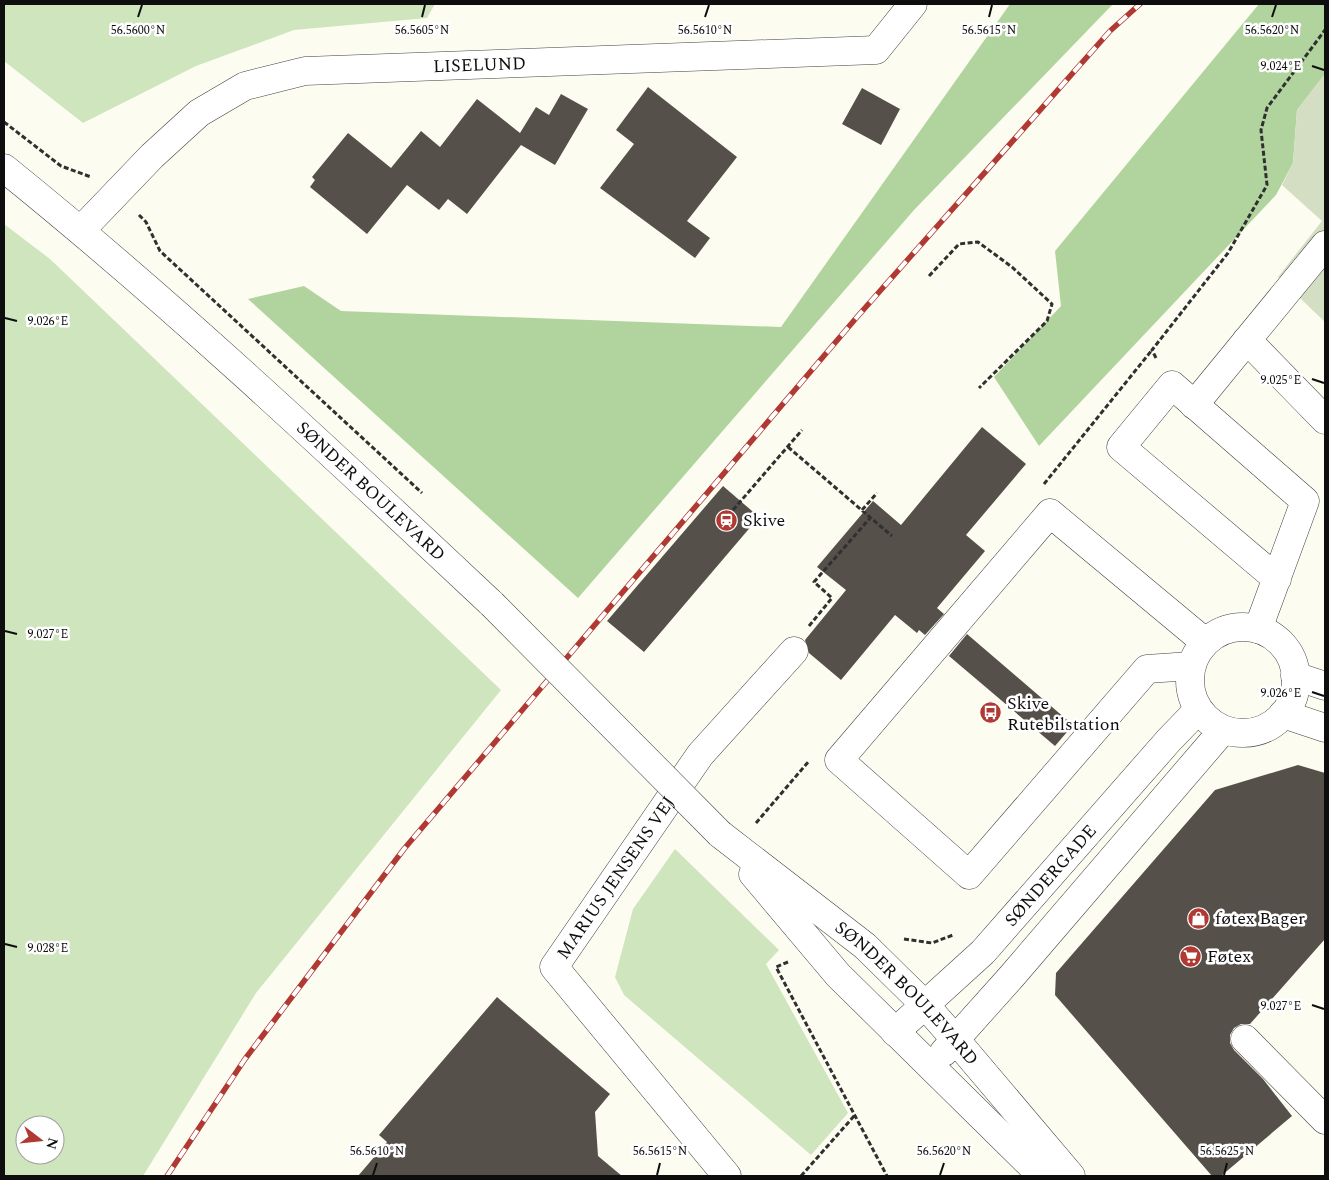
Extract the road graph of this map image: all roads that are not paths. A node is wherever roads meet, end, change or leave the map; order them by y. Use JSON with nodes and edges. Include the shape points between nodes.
{"nodes":[{"id":1,"x":912,"y":4,"type":"edge"},
{"id":2,"x":4,"y":168,"type":"edge"},
{"id":3,"x":80,"y":230,"type":"junction"},
{"id":4,"x":1325,"y":245,"type":"edge"},
{"id":5,"x":1247,"y":340,"type":"junction"},
{"id":6,"x":1194,"y":405,"type":"junction"},
{"id":7,"x":1325,"y":420,"type":"edge"},
{"id":8,"x":1277,"y":579,"type":"junction"},
{"id":9,"x":1258,"y":629,"type":"junction"},
{"id":10,"x":799,"y":642,"type":"road end"},
{"id":11,"x":1205,"y":642,"type":"junction"},
{"id":12,"x":1191,"y":666,"type":"junction"},
{"id":13,"x":1296,"y":676,"type":"junction"},
{"id":14,"x":1325,"y":686,"type":"edge"},
{"id":15,"x":1198,"y":710,"type":"junction"},
{"id":16,"x":1283,"y":714,"type":"junction"},
{"id":17,"x":1325,"y":728,"type":"edge"},
{"id":18,"x":1223,"y":730,"type":"junction"},
{"id":19,"x":720,"y":834,"type":"junction"},
{"id":20,"x":925,"y":1005,"type":"junction"},
{"id":21,"x":895,"y":1032,"type":"junction"},
{"id":22,"x":956,"y":1039,"type":"junction"},
{"id":23,"x":1245,"y":1039,"type":"dead end"},
{"id":24,"x":931,"y":1066,"type":"junction"},
{"id":25,"x":1325,"y":1120,"type":"edge"},
{"id":26,"x":727,"y":1176,"type":"edge"},
{"id":27,"x":1042,"y":1176,"type":"edge"},
{"id":28,"x":1071,"y":1176,"type":"edge"}],
"edges":[{"from":1,"to":3,"type":"street","name":"LISELUND","via":[[876,50],[305,70],[245,86],[199,112]]},
{"from":2,"to":3,"type":"street","name":"SØNDER BOULEVARD"},
{"from":3,"to":19,"type":"street","name":"SØNDER BOULEVARD","bridge":true,"via":[[260,387],[492,604]]},
{"from":4,"to":5,"type":"street"},
{"from":5,"to":6,"type":"street"},
{"from":5,"to":7,"type":"street"},
{"from":6,"to":8,"type":"street","via":[[1305,501]]},
{"from":6,"to":8,"type":"street","via":[[1172,385],[1121,447]]},
{"from":8,"to":9,"type":"street"},
{"from":9,"to":11,"type":"street","via":[[1235,627],[1219,632]]},
{"from":9,"to":13,"type":"street","via":[[1282,644],[1292,659]]},
{"from":10,"to":26,"type":"street","name":"MARIUS JENSENS VEJ","via":[[700,755],[554,967]]},
{"from":11,"to":12,"type":"street"},
{"from":11,"to":12,"type":"street","via":[[1050,513],[839,760],[969,874],[1146,669]]},
{"from":12,"to":15,"type":"street","via":[[1190,689]]},
{"from":13,"to":14,"type":"street"},
{"from":13,"to":16,"type":"street","via":[[1291,703]]},
{"from":15,"to":18,"type":"street"},
{"from":15,"to":20,"type":"street","name":"SØNDERGADE","via":[[982,952]]},
{"from":16,"to":17,"type":"street"},
{"from":16,"to":18,"type":"street","via":[[1256,732]]},
{"from":18,"to":22,"type":"street","name":"SØNDERGADE"},
{"from":19,"to":20,"type":"street","name":"SØNDER BOULEVARD","via":[[865,946]]},
{"from":19,"to":21,"type":"street","name":"SØNDER BOULEVARD","via":[[838,975]]},
{"from":20,"to":21,"type":"street","name":"SØNDERGADE"},
{"from":20,"to":22,"type":"street","name":"SØNDER BOULEVARD"},
{"from":21,"to":24,"type":"street","name":"SØNDER BOULEVARD"},
{"from":22,"to":24,"type":"street","name":"SØNDERGADE"},
{"from":22,"to":28,"type":"street","name":"SØNDER BOULEVARD"},
{"from":23,"to":25,"type":"street"},
{"from":24,"to":27,"type":"street","name":"SØNDER BOULEVARD"}]}
